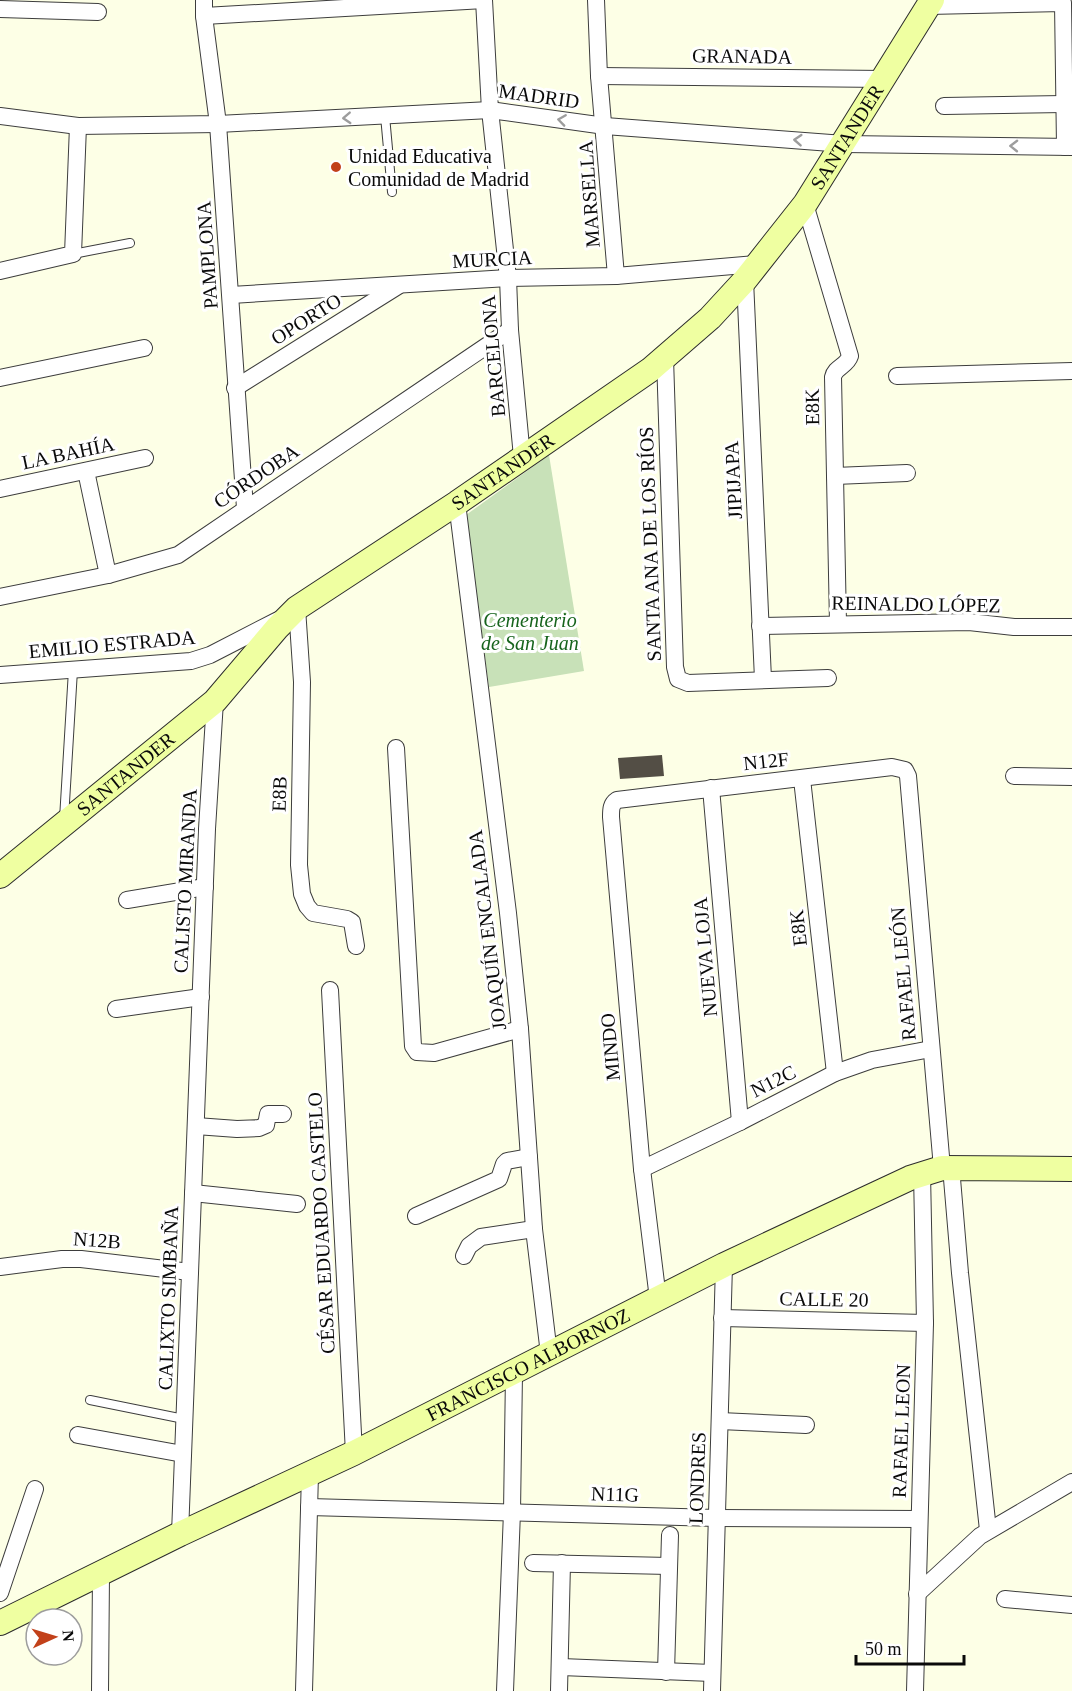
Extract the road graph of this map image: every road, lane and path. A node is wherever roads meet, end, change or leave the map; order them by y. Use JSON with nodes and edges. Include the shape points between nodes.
{"nodes":[{"id":1,"x":484,"y":0,"type":"edge"},
{"id":2,"x":596,"y":0,"type":"edge"},
{"id":3,"x":930,"y":3,"type":"edge"},
{"id":4,"x":204,"y":8,"type":"edge"},
{"id":5,"x":0,"y":9,"type":"edge"},
{"id":6,"x":98,"y":12,"type":"dead end"},
{"id":7,"x":599,"y":76,"type":"junction"},
{"id":8,"x":885,"y":79,"type":"junction"},
{"id":9,"x":1064,"y":104,"type":"junction"},
{"id":10,"x":944,"y":106,"type":"dead end"},
{"id":11,"x":490,"y":110,"type":"junction"},
{"id":12,"x":0,"y":116,"type":"edge"},
{"id":13,"x":385,"y":116,"type":"junction"},
{"id":14,"x":218,"y":124,"type":"junction"},
{"id":15,"x":78,"y":126,"type":"junction"},
{"id":16,"x":605,"y":126,"type":"junction"},
{"id":17,"x":844,"y":144,"type":"junction"},
{"id":18,"x":1069,"y":147,"type":"edge"},
{"id":19,"x":392,"y":192,"type":"dead end"},
{"id":20,"x":805,"y":204,"type":"junction"},
{"id":21,"x":130,"y":243,"type":"dead end"},
{"id":22,"x":73,"y":254,"type":"junction"},
{"id":23,"x":0,"y":272,"type":"edge"},
{"id":24,"x":750,"y":272,"type":"junction"},
{"id":25,"x":616,"y":276,"type":"junction"},
{"id":26,"x":508,"y":278,"type":"junction"},
{"id":27,"x":398,"y":286,"type":"junction"},
{"id":28,"x":231,"y":295,"type":"junction"},
{"id":29,"x":510,"y":330,"type":"junction"},
{"id":30,"x":144,"y":348,"type":"dead end"},
{"id":31,"x":665,"y":358,"type":"junction"},
{"id":32,"x":1072,"y":371,"type":"edge"},
{"id":33,"x":897,"y":376,"type":"dead end"},
{"id":34,"x":0,"y":378,"type":"edge"},
{"id":35,"x":235,"y":388,"type":"junction"},
{"id":36,"x":522,"y":457,"type":"junction"},
{"id":37,"x":145,"y":458,"type":"dead end"},
{"id":38,"x":86,"y":471,"type":"junction"},
{"id":39,"x":907,"y":473,"type":"dead end"},
{"id":40,"x":835,"y":476,"type":"junction"},
{"id":41,"x":0,"y":489,"type":"edge"},
{"id":42,"x":457,"y":503,"type":"junction"},
{"id":43,"x":245,"y":508,"type":"junction"},
{"id":44,"x":108,"y":575,"type":"junction"},
{"id":45,"x":0,"y":597,"type":"edge"},
{"id":46,"x":293,"y":611,"type":"junction"},
{"id":47,"x":838,"y":623,"type":"junction"},
{"id":48,"x":760,"y":626,"type":"junction"},
{"id":49,"x":1072,"y":627,"type":"edge"},
{"id":50,"x":73,"y":670,"type":"junction"},
{"id":51,"x":0,"y":675,"type":"edge"},
{"id":52,"x":828,"y":678,"type":"dead end"},
{"id":53,"x":763,"y":679,"type":"junction"},
{"id":54,"x":215,"y":701,"type":"junction"},
{"id":55,"x":396,"y":748,"type":"dead end"},
{"id":56,"x":908,"y":776,"type":"joint"},
{"id":57,"x":1014,"y":776,"type":"dead end"},
{"id":58,"x":1072,"y":777,"type":"edge"},
{"id":59,"x":802,"y":779,"type":"junction"},
{"id":60,"x":711,"y":788,"type":"junction"},
{"id":61,"x":623,"y":798,"type":"joint"},
{"id":62,"x":63,"y":824,"type":"junction"},
{"id":63,"x":0,"y":876,"type":"edge"},
{"id":64,"x":205,"y":887,"type":"junction"},
{"id":65,"x":127,"y":900,"type":"dead end"},
{"id":66,"x":356,"y":946,"type":"dead end"},
{"id":67,"x":330,"y":990,"type":"dead end"},
{"id":68,"x":201,"y":997,"type":"junction"},
{"id":69,"x":116,"y":1009,"type":"dead end"},
{"id":70,"x":520,"y":1029,"type":"junction"},
{"id":71,"x":931,"y":1049,"type":"junction"},
{"id":72,"x":198,"y":1063,"type":"joint"},
{"id":73,"x":835,"y":1073,"type":"junction"},
{"id":74,"x":283,"y":1114,"type":"dead end"},
{"id":75,"x":740,"y":1122,"type":"junction"},
{"id":76,"x":196,"y":1126,"type":"junction"},
{"id":77,"x":529,"y":1157,"type":"junction"},
{"id":78,"x":642,"y":1169,"type":"junction"},
{"id":79,"x":938,"y":1169,"type":"junction"},
{"id":80,"x":1072,"y":1169,"type":"edge"},
{"id":81,"x":193,"y":1193,"type":"junction"},
{"id":82,"x":297,"y":1204,"type":"dead end"},
{"id":83,"x":416,"y":1216,"type":"dead end"},
{"id":84,"x":534,"y":1229,"type":"junction"},
{"id":85,"x":464,"y":1256,"type":"dead end"},
{"id":86,"x":723,"y":1265,"type":"junction"},
{"id":87,"x":0,"y":1267,"type":"edge"},
{"id":88,"x":190,"y":1272,"type":"junction"},
{"id":89,"x":658,"y":1299,"type":"junction"},
{"id":90,"x":722,"y":1318,"type":"junction"},
{"id":91,"x":925,"y":1323,"type":"junction"},
{"id":92,"x":549,"y":1354,"type":"junction"},
{"id":93,"x":514,"y":1373,"type":"junction"},
{"id":94,"x":90,"y":1400,"type":"dead end"},
{"id":95,"x":184,"y":1419,"type":"junction"},
{"id":96,"x":720,"y":1421,"type":"junction"},
{"id":97,"x":806,"y":1425,"type":"dead end"},
{"id":98,"x":78,"y":1435,"type":"dead end"},
{"id":99,"x":354,"y":1453,"type":"junction"},
{"id":100,"x":183,"y":1454,"type":"junction"},
{"id":101,"x":310,"y":1474,"type":"junction"},
{"id":102,"x":1072,"y":1482,"type":"edge"},
{"id":103,"x":35,"y":1490,"type":"dead end"},
{"id":104,"x":309,"y":1507,"type":"junction"},
{"id":105,"x":512,"y":1512,"type":"junction"},
{"id":106,"x":717,"y":1518,"type":"junction"},
{"id":107,"x":919,"y":1519,"type":"junction"},
{"id":108,"x":988,"y":1530,"type":"junction"},
{"id":109,"x":180,"y":1534,"type":"junction"},
{"id":110,"x":670,"y":1535,"type":"dead end"},
{"id":111,"x":533,"y":1563,"type":"dead end"},
{"id":112,"x":562,"y":1563,"type":"junction"},
{"id":113,"x":669,"y":1566,"type":"junction"},
{"id":114,"x":101,"y":1574,"type":"junction"},
{"id":115,"x":0,"y":1593,"type":"edge"},
{"id":116,"x":917,"y":1594,"type":"junction"},
{"id":117,"x":1005,"y":1599,"type":"dead end"},
{"id":118,"x":1072,"y":1605,"type":"edge"},
{"id":119,"x":0,"y":1623,"type":"edge"},
{"id":120,"x":561,"y":1667,"type":"junction"},
{"id":121,"x":666,"y":1672,"type":"junction"},
{"id":122,"x":712,"y":1673,"type":"junction"},
{"id":123,"x":100,"y":1691,"type":"edge"},
{"id":124,"x":304,"y":1691,"type":"edge"},
{"id":125,"x":505,"y":1691,"type":"edge"},
{"id":126,"x":559,"y":1691,"type":"edge"},
{"id":127,"x":711,"y":1691,"type":"edge"},
{"id":128,"x":915,"y":1691,"type":"edge"}],
"edges":[{"from":1,"to":4,"type":"street"},
{"from":1,"to":11,"type":"street","name":"BARCELONA"},
{"from":2,"to":7,"type":"street","name":"MARSELLA"},
{"from":3,"to":8,"type":"street","name":"SANTANDER"},
{"from":3,"to":9,"type":"street","via":[[1063,3]]},
{"from":4,"to":14,"type":"street","name":"PAMPLONA"},
{"from":5,"to":6,"type":"street"},
{"from":7,"to":8,"type":"street","name":"GRANADA"},
{"from":7,"to":16,"type":"street","name":"MARSELLA"},
{"from":8,"to":17,"type":"street","name":"SANTANDER"},
{"from":9,"to":10,"type":"street"},
{"from":9,"to":18,"type":"street"},
{"from":11,"to":13,"type":"street","name":"MADRID"},
{"from":16,"to":11,"type":"street","name":"MADRID","one_way":true},
{"from":11,"to":26,"type":"street","name":"BARCELONA"},
{"from":12,"to":15,"type":"street","name":"MADRID"},
{"from":13,"to":14,"type":"street","name":"MADRID","one_way":true},
{"from":13,"to":19,"type":"lane"},
{"from":14,"to":15,"type":"street","name":"MADRID"},
{"from":14,"to":28,"type":"street","name":"PAMPLONA"},
{"from":15,"to":22,"type":"street"},
{"from":17,"to":16,"type":"street","name":"MADRID","one_way":true},
{"from":16,"to":25,"type":"street","name":"MARSELLA"},
{"from":18,"to":17,"type":"street","name":"MADRID","one_way":true},
{"from":17,"to":20,"type":"street","name":"SANTANDER"},
{"from":20,"to":24,"type":"street","name":"SANTANDER"},
{"from":20,"to":40,"type":"street","name":"E8K","via":[[850,356],[832,377]]},
{"from":21,"to":22,"type":"lane"},
{"from":22,"to":23,"type":"street"},
{"from":24,"to":25,"type":"street","name":"MURCIA"},
{"from":24,"to":31,"type":"street","name":"SANTANDER","via":[[710,318]]},
{"from":24,"to":48,"type":"street","name":"JIPIJAPA"},
{"from":25,"to":26,"type":"street","name":"MURCIA"},
{"from":26,"to":27,"type":"street","name":"MURCIA"},
{"from":26,"to":29,"type":"street","name":"BARCELONA"},
{"from":27,"to":28,"type":"street","name":"MURCIA"},
{"from":27,"to":35,"type":"street","name":"OPORTO"},
{"from":28,"to":35,"type":"street","name":"PAMPLONA"},
{"from":29,"to":36,"type":"street","name":"BARCELONA"},
{"from":29,"to":43,"type":"street","name":"CÓRDOBA"},
{"from":30,"to":34,"type":"street"},
{"from":31,"to":36,"type":"street","name":"SANTANDER"},
{"from":31,"to":53,"type":"street","name":"SANTA ANA DE LOS RÍOS","via":[[676,674],[688,683]]},
{"from":32,"to":33,"type":"street"},
{"from":35,"to":43,"type":"street","name":"PAMPLONA"},
{"from":36,"to":42,"type":"street","name":"SANTANDER"},
{"from":37,"to":38,"type":"street","name":"LA BAHÍA"},
{"from":38,"to":41,"type":"street","name":"LA BAHÍA"},
{"from":38,"to":44,"type":"street"},
{"from":39,"to":40,"type":"street"},
{"from":40,"to":47,"type":"street","name":"E8K"},
{"from":42,"to":46,"type":"street","name":"SANTANDER"},
{"from":42,"to":70,"type":"street","name":"JOAQUÍN ENCALADA"},
{"from":43,"to":44,"type":"street","name":"CÓRDOBA","via":[[178,555]]},
{"from":44,"to":45,"type":"street","name":"CÓRDOBA"},
{"from":46,"to":50,"type":"street","name":"EMILIO ESTRADA","via":[[191,661]]},
{"from":46,"to":54,"type":"street","name":"SANTANDER"},
{"from":46,"to":66,"type":"street","name":"E8B","via":[[302,682],[300,883],[304,900],[313,913],[350,920]]},
{"from":47,"to":48,"type":"street","name":"REINALDO LÓPEZ"},
{"from":47,"to":49,"type":"street","name":"REINALDO LÓPEZ","via":[[969,622]]},
{"from":48,"to":53,"type":"street","name":"JIPIJAPA"},
{"from":50,"to":51,"type":"street","name":"EMILIO ESTRADA"},
{"from":50,"to":62,"type":"lane"},
{"from":52,"to":53,"type":"street"},
{"from":54,"to":62,"type":"street","name":"SANTANDER"},
{"from":54,"to":64,"type":"street","name":"CALISTO MIRANDA"},
{"from":55,"to":70,"type":"street","via":[[413,1046],[417,1052],[434,1053]]},
{"from":56,"to":59,"type":"street","name":"N12F","via":[[905,770],[892,767]]},
{"from":56,"to":71,"type":"street","name":"RAFAEL LEÓN"},
{"from":57,"to":58,"type":"street"},
{"from":59,"to":60,"type":"street","name":"N12F"},
{"from":59,"to":73,"type":"street","name":"E8K"},
{"from":60,"to":61,"type":"street","name":"N12F"},
{"from":60,"to":75,"type":"street","name":"NUEVA LOJA"},
{"from":61,"to":78,"type":"street","name":"MINDO","via":[[613,803],[611,816]]},
{"from":62,"to":63,"type":"street","name":"SANTANDER"},
{"from":64,"to":65,"type":"street"},
{"from":64,"to":68,"type":"street","name":"CALISTO MIRANDA"},
{"from":67,"to":99,"type":"street","name":"CÉSAR EDUARDO CASTELO"},
{"from":68,"to":69,"type":"street"},
{"from":68,"to":72,"type":"street","name":"CALISTO MIRANDA"},
{"from":70,"to":77,"type":"street","name":"JOAQUÍN ENCALADA"},
{"from":71,"to":73,"type":"street","name":"N12C","via":[[872,1060]]},
{"from":71,"to":79,"type":"street","name":"RAFAEL LEÓN"},
{"from":72,"to":76,"type":"street","name":"CALIXTO SIMBAÑA"},
{"from":73,"to":75,"type":"street","name":"N12C"},
{"from":74,"to":76,"type":"street","via":[[268,1114],[266,1125],[249,1129]]},
{"from":75,"to":78,"type":"street","name":"N12C"},
{"from":76,"to":81,"type":"street","name":"CALIXTO SIMBAÑA"},
{"from":77,"to":83,"type":"street","via":[[507,1161],[499,1179]]},
{"from":77,"to":84,"type":"street","name":"JOAQUÍN ENCALADA"},
{"from":78,"to":89,"type":"street","name":"MINDO"},
{"from":79,"to":80,"type":"street","name":"FRANCISCO ALBORNOZ"},
{"from":79,"to":86,"type":"street","name":"FRANCISCO ALBORNOZ"},
{"from":79,"to":91,"type":"street","name":"RAFAEL LEON"},
{"from":79,"to":108,"type":"street","via":[[960,1273]]},
{"from":81,"to":82,"type":"street"},
{"from":81,"to":88,"type":"street","name":"CALIXTO SIMBAÑA"},
{"from":84,"to":85,"type":"street","via":[[481,1236]]},
{"from":84,"to":92,"type":"street","name":"JOAQUÍN ENCALADA"},
{"from":86,"to":89,"type":"street","name":"FRANCISCO ALBORNOZ"},
{"from":86,"to":90,"type":"street","name":"LONDRES"},
{"from":87,"to":88,"type":"street","name":"N12B","via":[[81,1259]]},
{"from":88,"to":95,"type":"street","name":"CALIXTO SIMBAÑA"},
{"from":89,"to":92,"type":"street","name":"FRANCISCO ALBORNOZ"},
{"from":90,"to":91,"type":"street","name":"CALLE 20"},
{"from":90,"to":96,"type":"street","name":"LONDRES"},
{"from":91,"to":107,"type":"street","name":"RAFAEL LEON"},
{"from":92,"to":93,"type":"street","name":"FRANCISCO ALBORNOZ"},
{"from":93,"to":99,"type":"street","name":"FRANCISCO ALBORNOZ"},
{"from":93,"to":105,"type":"street"},
{"from":94,"to":95,"type":"lane"},
{"from":95,"to":100,"type":"street","name":"CALIXTO SIMBAÑA"},
{"from":96,"to":97,"type":"street"},
{"from":96,"to":106,"type":"street","name":"LONDRES"},
{"from":98,"to":100,"type":"street"},
{"from":99,"to":101,"type":"street","name":"FRANCISCO ALBORNOZ"},
{"from":100,"to":109,"type":"street","name":"CALIXTO SIMBAÑA"},
{"from":101,"to":104,"type":"street"},
{"from":101,"to":109,"type":"street","name":"FRANCISCO ALBORNOZ"},
{"from":102,"to":108,"type":"street"},
{"from":103,"to":115,"type":"street"},
{"from":104,"to":105,"type":"street","name":"N11G"},
{"from":104,"to":124,"type":"street"},
{"from":105,"to":106,"type":"street","name":"N11G"},
{"from":105,"to":125,"type":"street"},
{"from":106,"to":107,"type":"street","name":"N11G"},
{"from":106,"to":122,"type":"street","name":"LONDRES"},
{"from":107,"to":116,"type":"street","name":"RAFAEL LEON"},
{"from":108,"to":116,"type":"street"},
{"from":109,"to":114,"type":"street","name":"FRANCISCO ALBORNOZ"},
{"from":110,"to":113,"type":"street"},
{"from":111,"to":112,"type":"street"},
{"from":112,"to":113,"type":"street"},
{"from":112,"to":120,"type":"street"},
{"from":113,"to":121,"type":"street"},
{"from":114,"to":119,"type":"street","name":"FRANCISCO ALBORNOZ"},
{"from":114,"to":123,"type":"street"},
{"from":116,"to":128,"type":"street","name":"RAFAEL LEON"},
{"from":117,"to":118,"type":"street"},
{"from":120,"to":121,"type":"street"},
{"from":120,"to":126,"type":"street"},
{"from":121,"to":122,"type":"street"},
{"from":122,"to":127,"type":"street","name":"LONDRES"}]}
